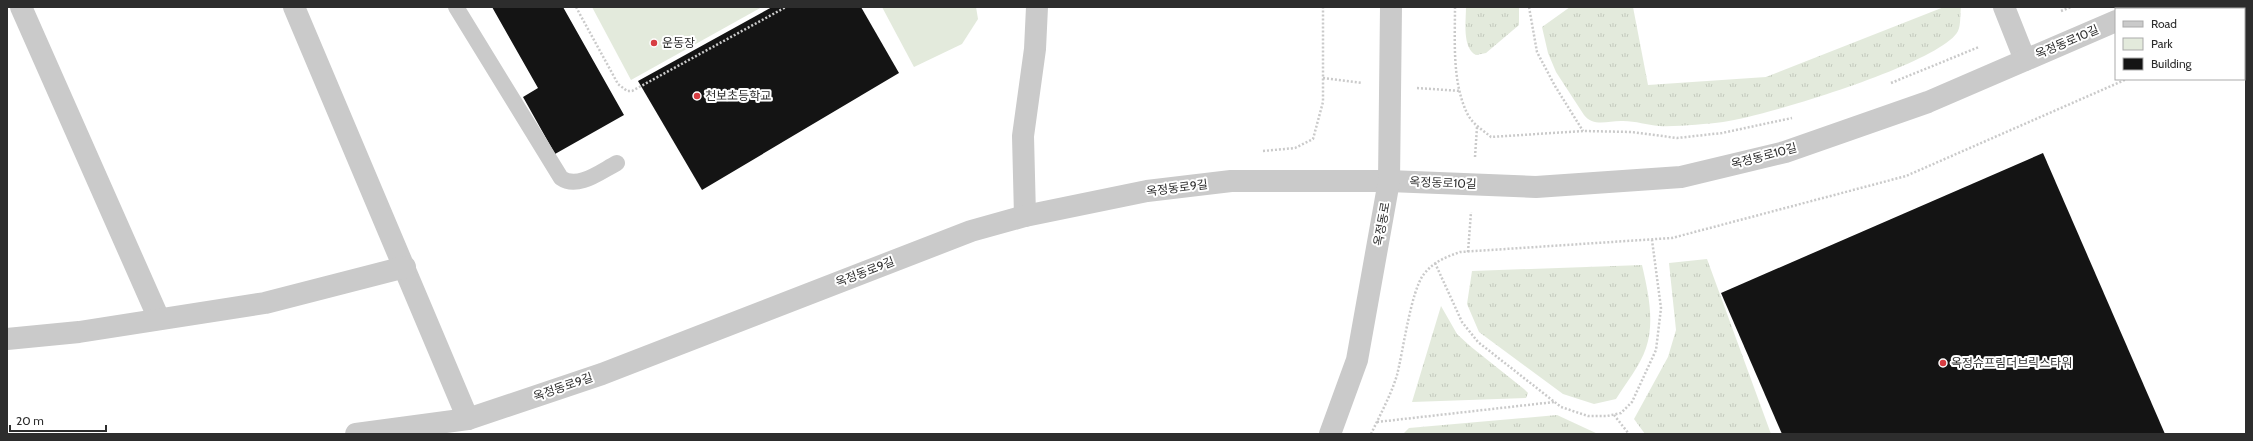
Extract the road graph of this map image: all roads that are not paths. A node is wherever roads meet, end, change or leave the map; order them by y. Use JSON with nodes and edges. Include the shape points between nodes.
{"nodes":[{"id":1,"x":21,"y":7,"type":"edge"},
{"id":2,"x":294,"y":7,"type":"edge"},
{"id":3,"x":456,"y":7,"type":"edge"},
{"id":4,"x":1037,"y":7,"type":"edge"},
{"id":5,"x":1391,"y":7,"type":"edge"},
{"id":6,"x":2004,"y":7,"type":"edge"},
{"id":7,"x":2115,"y":21,"type":"edge"},
{"id":8,"x":2025,"y":60,"type":"junction"},
{"id":9,"x":617,"y":163,"type":"dead end"},
{"id":10,"x":1389,"y":181,"type":"junction"},
{"id":11,"x":1025,"y":216,"type":"junction"},
{"id":12,"x":405,"y":267,"type":"junction"},
{"id":13,"x":159,"y":319,"type":"junction"},
{"id":14,"x":7,"y":340,"type":"edge"},
{"id":15,"x":468,"y":419,"type":"junction"},
{"id":16,"x":356,"y":434,"type":"edge"},
{"id":17,"x":1330,"y":434,"type":"edge"}],
"edges":[{"from":1,"to":13,"type":"street"},
{"from":2,"to":12,"type":"street"},
{"from":3,"to":9,"type":"lane","via":[[561,178],[567,182],[581,182]]},
{"from":4,"to":11,"type":"street","via":[[1023,136]]},
{"from":5,"to":10,"type":"street","name":"옥정동로"},
{"from":6,"to":8,"type":"street"},
{"from":7,"to":8,"type":"street","name":"옥정동로10길"},
{"from":8,"to":10,"type":"street","name":"옥정동로10길","via":[[1928,102],[1785,152],[1681,177],[1536,187]]},
{"from":10,"to":11,"type":"street","name":"옥정동로9길","via":[[1231,181],[1147,191]]},
{"from":10,"to":17,"type":"street","name":"옥정동로","via":[[1357,360]]},
{"from":11,"to":15,"type":"street","name":"옥정동로9길","via":[[971,231],[602,374]]},
{"from":12,"to":13,"type":"street","via":[[265,303]]},
{"from":12,"to":15,"type":"street"},
{"from":13,"to":14,"type":"street"},
{"from":15,"to":16,"type":"street","name":"옥정동로9길"}]}
